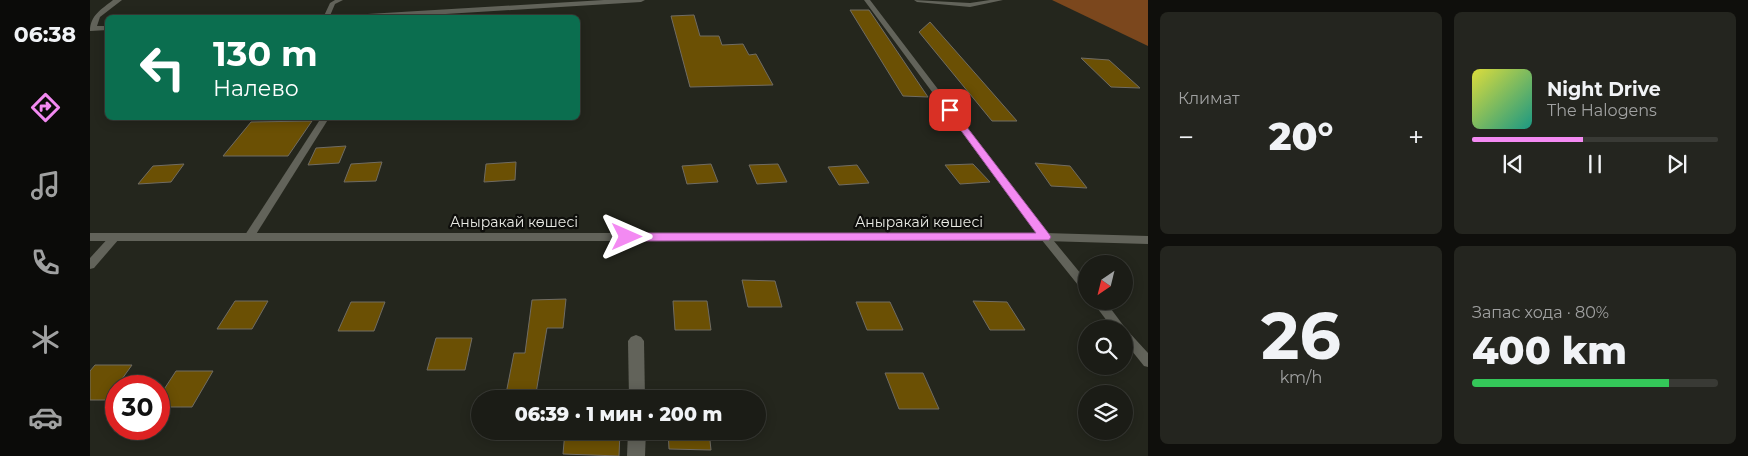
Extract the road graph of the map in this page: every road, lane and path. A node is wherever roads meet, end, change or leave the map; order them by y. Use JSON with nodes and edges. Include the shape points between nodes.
{"nodes":[{"id":1,"x":118,"y":0,"type":"edge"},
{"id":2,"x":340,"y":0,"type":"edge"},
{"id":3,"x":641,"y":0,"type":"edge"},
{"id":4,"x":868,"y":0,"type":"edge"},
{"id":5,"x":917,"y":0,"type":"edge"},
{"id":6,"x":1000,"y":0,"type":"edge"},
{"id":7,"x":327,"y":15,"type":"edge"},
{"id":8,"x":385,"y":15,"type":"edge"},
{"id":9,"x":105,"y":28,"type":"edge"},
{"id":10,"x":91,"y":29,"type":"edge"},
{"id":11,"x":324,"y":120,"type":"edge"},
{"id":12,"x":90,"y":237,"type":"edge"},
{"id":13,"x":115,"y":237,"type":"junction"},
{"id":14,"x":249,"y":237,"type":"junction"},
{"id":15,"x":1045,"y":237,"type":"junction"},
{"id":16,"x":1148,"y":240,"type":"edge"},
{"id":17,"x":90,"y":265,"type":"edge"},
{"id":18,"x":1078,"y":277,"type":"edge"},
{"id":19,"x":1105,"y":310,"type":"edge"},
{"id":20,"x":1113,"y":320,"type":"edge"},
{"id":21,"x":636,"y":341,"type":"dead end"},
{"id":22,"x":1133,"y":344,"type":"edge"},
{"id":23,"x":1148,"y":362,"type":"edge"},
{"id":24,"x":637,"y":390,"type":"edge"},
{"id":25,"x":637,"y":440,"type":"edge"},
{"id":26,"x":636,"y":456,"type":"edge"}],
"edges":[{"from":1,"to":10,"type":"street","via":[[98,16]]},
{"from":2,"to":7,"type":"lane","via":[[333,3]]},
{"from":3,"to":8,"type":"street"},
{"from":4,"to":15,"type":"lane"},
{"from":5,"to":6,"type":"lane","via":[[970,5]]},
{"from":9,"to":10,"type":"street"},
{"from":11,"to":14,"type":"lane"},
{"from":12,"to":13,"type":"street","name":"Аныракай көшесі"},
{"from":13,"to":14,"type":"street","name":"Аныракай көшесі"},
{"from":13,"to":17,"type":"lane"},
{"from":14,"to":15,"type":"street","name":"Аныракай көшесі"},
{"from":15,"to":16,"type":"street","name":"Аныракай көшесі"},
{"from":15,"to":18,"type":"lane"},
{"from":19,"to":20,"type":"lane"},
{"from":21,"to":24,"type":"street"},
{"from":22,"to":23,"type":"lane"},
{"from":25,"to":26,"type":"street"}]}
